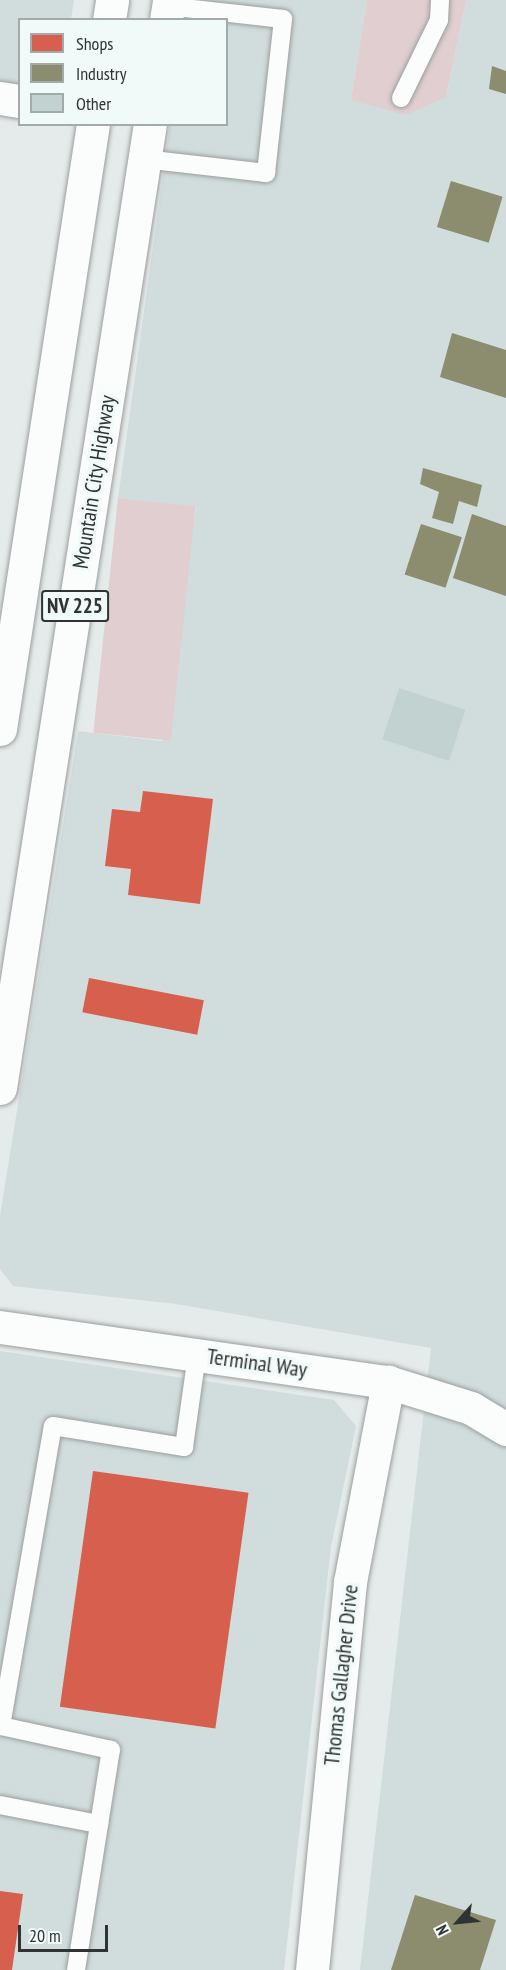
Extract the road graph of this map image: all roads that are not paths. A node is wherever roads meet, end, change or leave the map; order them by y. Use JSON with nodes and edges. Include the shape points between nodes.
{"nodes":[{"id":1,"x":112,"y":0,"type":"edge"},
{"id":2,"x":440,"y":0,"type":"edge"},
{"id":3,"x":168,"y":8,"type":"edge"},
{"id":4,"x":109,"y":18,"type":"edge"},
{"id":5,"x":0,"y":98,"type":"edge"},
{"id":6,"x":401,"y":98,"type":"dead end"},
{"id":7,"x":18,"y":100,"type":"edge"},
{"id":8,"x":93,"y":126,"type":"edge"},
{"id":9,"x":150,"y":126,"type":"edge"},
{"id":10,"x":144,"y":159,"type":"junction"},
{"id":11,"x":0,"y":729,"type":"edge"},
{"id":12,"x":0,"y":1088,"type":"edge"},
{"id":13,"x":0,"y":1327,"type":"edge"},
{"id":14,"x":197,"y":1355,"type":"junction"},
{"id":15,"x":388,"y":1382,"type":"junction"},
{"id":16,"x":506,"y":1429,"type":"edge"},
{"id":17,"x":0,"y":1805,"type":"edge"},
{"id":18,"x":99,"y":1824,"type":"junction"},
{"id":19,"x":76,"y":1970,"type":"edge"},
{"id":20,"x":312,"y":1970,"type":"edge"}],
"edges":[{"from":1,"to":4,"type":"main road"},
{"from":2,"to":6,"type":"lane","via":[[439,20]]},
{"from":3,"to":10,"type":"lane","via":[[283,19],[266,173]]},
{"from":5,"to":7,"type":"main road"},
{"from":8,"to":11,"type":"main road","number":"NV 225"},
{"from":9,"to":10,"type":"main road","name":"Mountain City Highway","number":"NV 225"},
{"from":10,"to":12,"type":"main road","name":"Mountain City Highway","number":"NV 225"},
{"from":13,"to":14,"type":"main road","name":"Terminal Way"},
{"from":14,"to":15,"type":"main road","name":"Terminal Way"},
{"from":14,"to":18,"type":"lane","via":[[184,1447],[53,1426],[1,1726],[111,1750]]},
{"from":15,"to":16,"type":"main road","name":"Terminal Way","via":[[471,1408]]},
{"from":15,"to":20,"type":"main road","name":"Thomas Gallagher Drive","via":[[350,1582]]},
{"from":17,"to":18,"type":"lane"},
{"from":18,"to":19,"type":"lane"}]}
